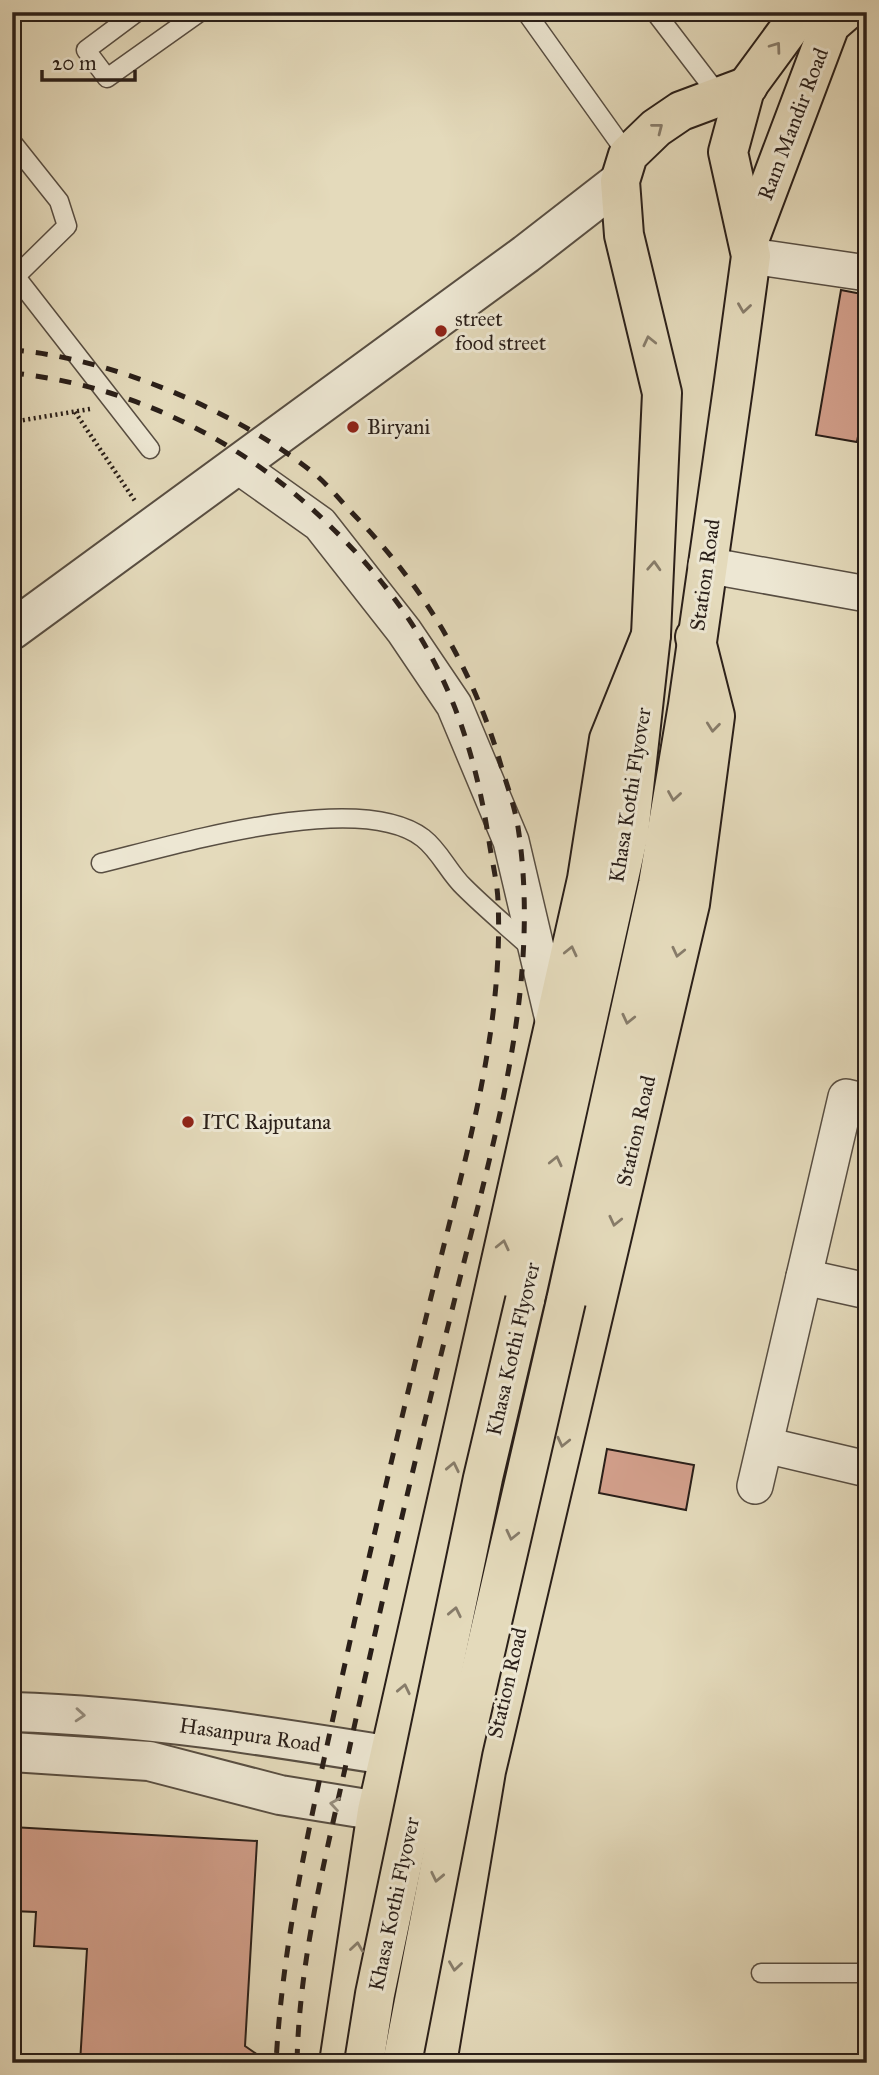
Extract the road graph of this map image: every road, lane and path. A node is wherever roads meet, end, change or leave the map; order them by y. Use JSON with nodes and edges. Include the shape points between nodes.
{"nodes":[{"id":1,"x":137,"y":12,"type":"edge"},
{"id":2,"x":200,"y":12,"type":"edge"},
{"id":3,"x":526,"y":12,"type":"edge"},
{"id":4,"x":655,"y":12,"type":"edge"},
{"id":5,"x":809,"y":12,"type":"edge"},
{"id":6,"x":845,"y":12,"type":"edge"},
{"id":7,"x":734,"y":92,"type":"junction"},
{"id":8,"x":12,"y":142,"type":"edge"},
{"id":9,"x":624,"y":168,"type":"junction"},
{"id":10,"x":750,"y":248,"type":"junction"},
{"id":11,"x":867,"y":273,"type":"edge"},
{"id":12,"x":14,"y":278,"type":"edge"},
{"id":13,"x":116,"y":405,"type":"junction"},
{"id":14,"x":75,"y":412,"type":"junction"},
{"id":15,"x":12,"y":422,"type":"edge"},
{"id":16,"x":150,"y":449,"type":"dead end"},
{"id":17,"x":237,"y":465,"type":"junction"},
{"id":18,"x":152,"y":527,"type":"junction"},
{"id":19,"x":706,"y":565,"type":"junction"},
{"id":20,"x":867,"y":594,"type":"edge"},
{"id":21,"x":12,"y":630,"type":"edge"},
{"id":22,"x":651,"y":635,"type":"junction"},
{"id":23,"x":695,"y":637,"type":"junction"},
{"id":24,"x":101,"y":863,"type":"dead end"},
{"id":25,"x":537,"y":954,"type":"junction"},
{"id":26,"x":554,"y":1024,"type":"junction"},
{"id":27,"x":867,"y":1102,"type":"edge"},
{"id":28,"x":804,"y":1277,"type":"junction"},
{"id":29,"x":867,"y":1291,"type":"edge"},
{"id":30,"x":765,"y":1445,"type":"junction"},
{"id":31,"x":867,"y":1469,"type":"edge"},
{"id":32,"x":755,"y":1486,"type":"dead end"},
{"id":33,"x":12,"y":1712,"type":"edge"},
{"id":34,"x":12,"y":1752,"type":"edge"},
{"id":35,"x":389,"y":1755,"type":"junction"},
{"id":36,"x":486,"y":1771,"type":"junction"},
{"id":37,"x":377,"y":1811,"type":"junction"},
{"id":38,"x":475,"y":1826,"type":"junction"},
{"id":39,"x":761,"y":1973,"type":"dead end"},
{"id":40,"x":867,"y":1973,"type":"edge"},
{"id":41,"x":338,"y":2063,"type":"edge"},
{"id":42,"x":363,"y":2063,"type":"edge"},
{"id":43,"x":402,"y":2063,"type":"edge"},
{"id":44,"x":437,"y":2063,"type":"edge"}],
"edges":[{"from":1,"to":2,"type":"lane","via":[[86,50],[107,78]]},
{"from":3,"to":9,"type":"lane"},
{"from":4,"to":7,"type":"lane"},
{"from":7,"to":5,"type":"main road","name":"Station Road","one_way":true,"via":[[792,25]]},
{"from":6,"to":10,"type":"main road","name":"Ram Mandir Road","via":[[830,25]]},
{"from":9,"to":7,"type":"main road","one_way":true,"via":[[656,128],[681,111]]},
{"from":7,"to":10,"type":"main road","name":"Station Road","via":[[728,152]]},
{"from":8,"to":12,"type":"lane","via":[[59,201],[67,226]]},
{"from":9,"to":17,"type":"street"},
{"from":22,"to":9,"type":"main road","one_way":true,"via":[[662,393],[624,235]]},
{"from":10,"to":11,"type":"street"},
{"from":10,"to":19,"type":"main road","name":"Station Road","one_way":true},
{"from":12,"to":13,"type":"lane"},
{"from":13,"to":14,"type":"path"},
{"from":13,"to":16,"type":"lane"},
{"from":14,"to":15,"type":"path"},
{"from":14,"to":18,"type":"path"},
{"from":17,"to":18,"type":"street"},
{"from":17,"to":25,"type":"street","via":[[320,524],[404,631],[454,705],[511,841]]},
{"from":18,"to":21,"type":"street"},
{"from":19,"to":20,"type":"street"},
{"from":19,"to":23,"type":"main road","name":"Station Road"},
{"from":26,"to":22,"type":"main road","one_way":true,"via":[[587,880],[608,739]]},
{"from":42,"to":22,"type":"main road","name":"Khasa Kothi Flyover","one_way":true,"bridge":true,"via":[[483,1478],[629,833]]},
{"from":23,"to":36,"type":"main road","name":"Station Road","one_way":true,"via":[[715,716],[690,904]]},
{"from":23,"to":43,"type":"main road","name":"Khasa Kothi Flyover","one_way":true,"bridge":true,"via":[[658,884],[463,1748]]},
{"from":24,"to":25,"type":"lane","via":[[265,823],[367,819],[397,823],[424,839],[462,886]]},
{"from":25,"to":26,"type":"street"},
{"from":35,"to":26,"type":"main road","one_way":true},
{"from":27,"to":28,"type":"street","via":[[846,1097]]},
{"from":28,"to":29,"type":"street"},
{"from":28,"to":30,"type":"street"},
{"from":30,"to":31,"type":"street"},
{"from":30,"to":32,"type":"street"},
{"from":33,"to":35,"type":"street","name":"Hasanpura Road","one_way":true,"via":[[185,1725]]},
{"from":37,"to":34,"type":"street","one_way":true,"via":[[280,1795],[149,1761]]},
{"from":35,"to":36,"type":"street","name":"Hasanpura Road"},
{"from":35,"to":37,"type":"main road"},
{"from":36,"to":38,"type":"main road","name":"Station Road"},
{"from":37,"to":38,"type":"street"},
{"from":41,"to":37,"type":"main road","one_way":true},
{"from":38,"to":44,"type":"main road","name":"Station Road","one_way":true},
{"from":39,"to":40,"type":"lane"}]}
